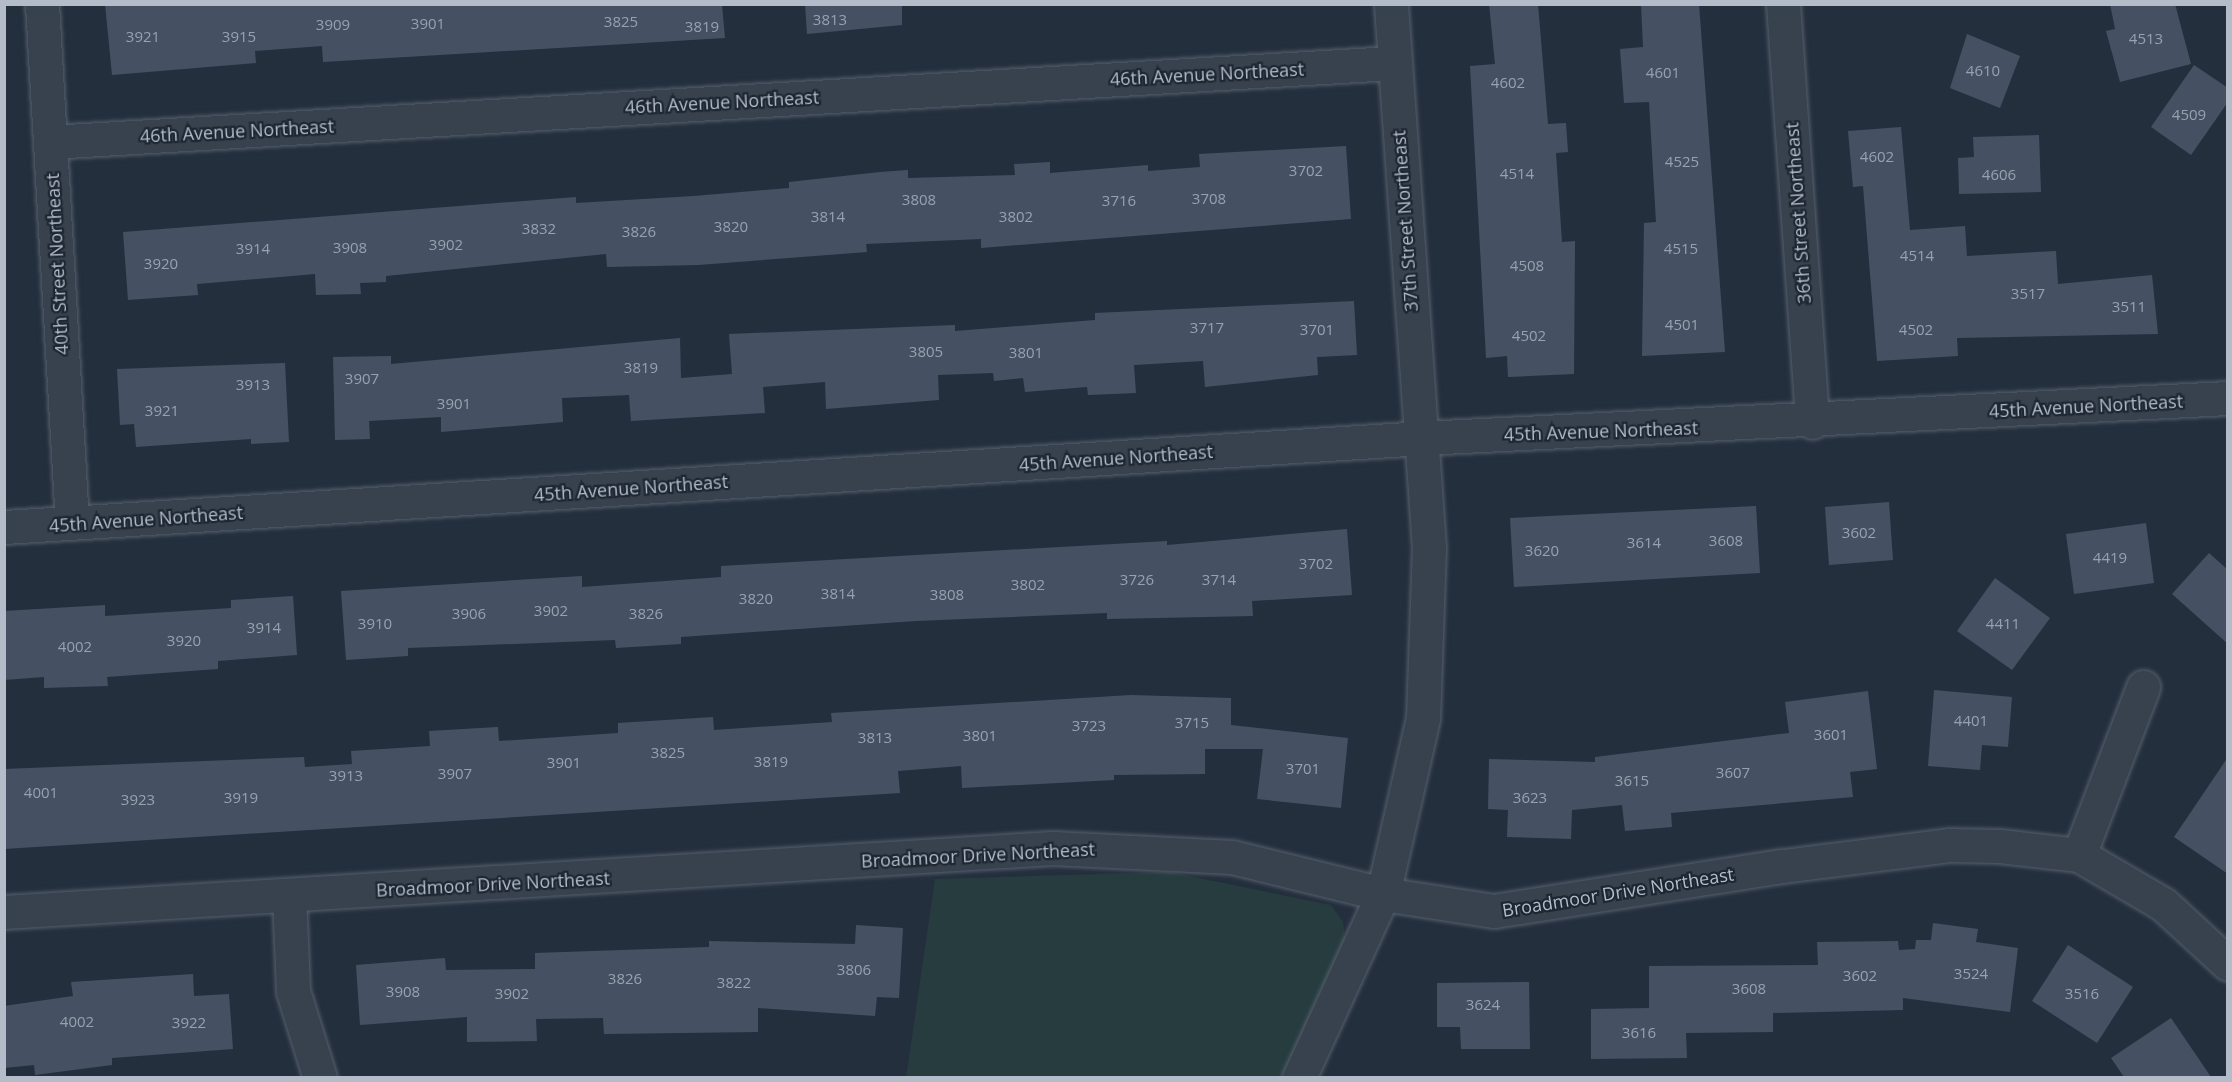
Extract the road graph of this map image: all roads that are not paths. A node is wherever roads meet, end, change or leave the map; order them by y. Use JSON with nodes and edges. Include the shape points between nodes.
{"nodes":[{"id":1,"x":42,"y":4,"type":"edge"},
{"id":2,"x":1391,"y":4,"type":"edge"},
{"id":3,"x":1784,"y":4,"type":"edge"},
{"id":4,"x":1393,"y":63,"type":"junction"},
{"id":5,"x":50,"y":141,"type":"junction"},
{"id":6,"x":2228,"y":398,"type":"edge"},
{"id":7,"x":1812,"y":422,"type":"junction"},
{"id":8,"x":1422,"y":438,"type":"junction"},
{"id":9,"x":72,"y":523,"type":"junction"},
{"id":10,"x":4,"y":528,"type":"edge"},
{"id":11,"x":2143,"y":687,"type":"dead end"},
{"id":12,"x":2079,"y":855,"type":"junction"},
{"id":13,"x":1383,"y":894,"type":"junction"},
{"id":14,"x":289,"y":895,"type":"junction"},
{"id":15,"x":4,"y":912,"type":"edge"},
{"id":16,"x":2228,"y":964,"type":"edge"},
{"id":17,"x":320,"y":1077,"type":"edge"},
{"id":18,"x":1299,"y":1077,"type":"edge"}],
"edges":[{"from":1,"to":5,"type":"street","name":"40th Street Northeast"},
{"from":2,"to":4,"type":"street","name":"37th Street Northeast"},
{"from":3,"to":7,"type":"street","name":"36th Street Northeast"},
{"from":4,"to":5,"type":"street","name":"46th Avenue Northeast"},
{"from":4,"to":8,"type":"street","name":"37th Street Northeast"},
{"from":5,"to":9,"type":"street","name":"40th Street Northeast"},
{"from":6,"to":7,"type":"street","name":"45th Avenue Northeast"},
{"from":7,"to":8,"type":"street","name":"45th Avenue Northeast"},
{"from":8,"to":9,"type":"street","name":"45th Avenue Northeast"},
{"from":8,"to":13,"type":"street","name":"37th Street Northeast","via":[[1430,548],[1423,718]]},
{"from":9,"to":10,"type":"street","name":"45th Avenue Northeast"},
{"from":11,"to":12,"type":"street"},
{"from":12,"to":13,"type":"street","name":"Broadmoor Drive Northeast","via":[[1949,845],[1517,910]]},
{"from":12,"to":16,"type":"street","name":"Broadmoor Drive Northeast","via":[[2163,904]]},
{"from":13,"to":14,"type":"street","name":"Broadmoor Drive Northeast","via":[[1232,857],[1053,848]]},
{"from":13,"to":18,"type":"street","name":"37th Street Northeast"},
{"from":14,"to":15,"type":"street","name":"Broadmoor Drive Northeast"},
{"from":14,"to":17,"type":"street","via":[[293,991]]}]}
